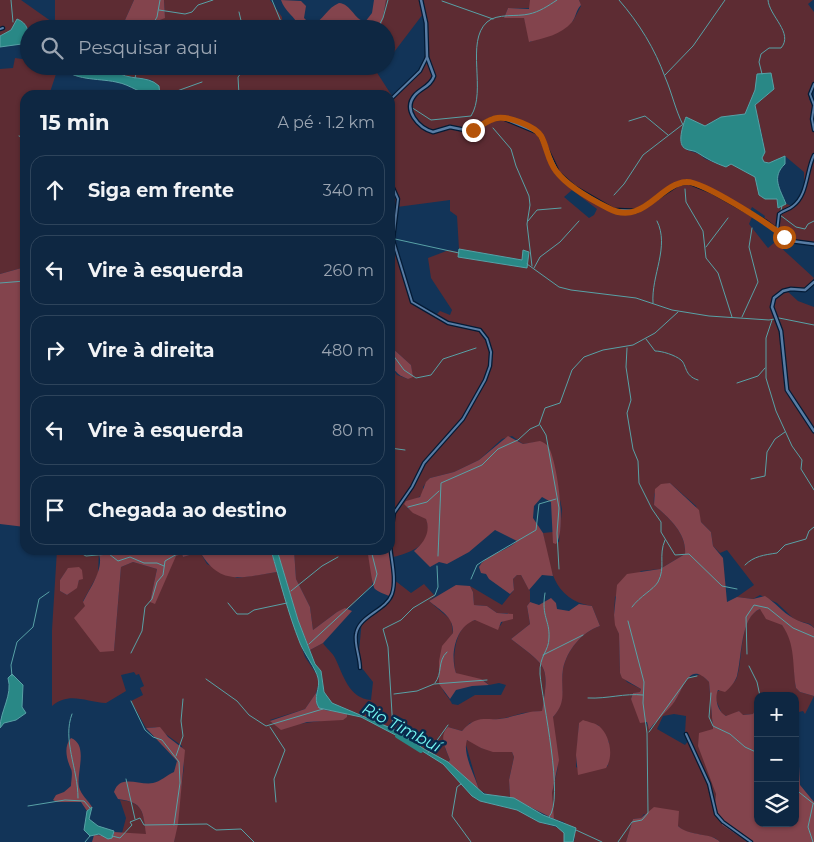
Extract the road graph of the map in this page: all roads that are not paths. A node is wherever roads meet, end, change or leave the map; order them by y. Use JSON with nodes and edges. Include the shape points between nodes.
{"nodes":[{"id":1,"x":421,"y":0,"type":"edge"},
{"id":2,"x":427,"y":57,"type":"junction"},
{"id":3,"x":814,"y":84,"type":"edge"},
{"id":4,"x":395,"y":95,"type":"edge"},
{"id":5,"x":814,"y":106,"type":"edge"},
{"id":6,"x":814,"y":130,"type":"edge"},
{"id":7,"x":814,"y":155,"type":"edge"},
{"id":8,"x":395,"y":192,"type":"edge"},
{"id":9,"x":395,"y":224,"type":"edge"},
{"id":10,"x":777,"y":231,"type":"junction"},
{"id":11,"x":814,"y":244,"type":"edge"},
{"id":12,"x":395,"y":247,"type":"edge"},
{"id":13,"x":814,"y":282,"type":"edge"},
{"id":14,"x":814,"y":431,"type":"edge"},
{"id":15,"x":395,"y":512,"type":"edge"},
{"id":16,"x":391,"y":555,"type":"edge"},
{"id":17,"x":360,"y":668,"type":"dead end"},
{"id":18,"x":686,"y":734,"type":"dead end"},
{"id":19,"x":751,"y":842,"type":"edge"}],
"edges":[{"from":1,"to":2,"type":"street","via":[[426,23]]},
{"from":2,"to":4,"type":"street","via":[[420,71]]},
{"from":2,"to":10,"type":"street","via":[[433,79],[416,94],[411,106],[418,124],[430,131],[450,127],[470,131],[497,118],[508,119],[539,133],[558,173],[609,209],[637,211],[678,184],[688,182],[713,192]]},
{"from":3,"to":5,"type":"street","via":[[810,92]]},
{"from":5,"to":6,"type":"street"},
{"from":7,"to":10,"type":"street","via":[[801,196],[794,206],[779,214]]},
{"from":8,"to":9,"type":"street","via":[[398,199]]},
{"from":10,"to":11,"type":"street","via":[[791,240]]},
{"from":12,"to":15,"type":"street","via":[[412,302],[442,321],[480,330],[487,339],[491,358],[485,380],[463,419],[424,463]]},
{"from":13,"to":14,"type":"street","via":[[806,290],[783,291],[772,304],[781,331],[787,390]]},
{"from":16,"to":17,"type":"street","via":[[392,594],[356,631]]},
{"from":18,"to":19,"type":"street","via":[[709,784],[716,814]]}]}
